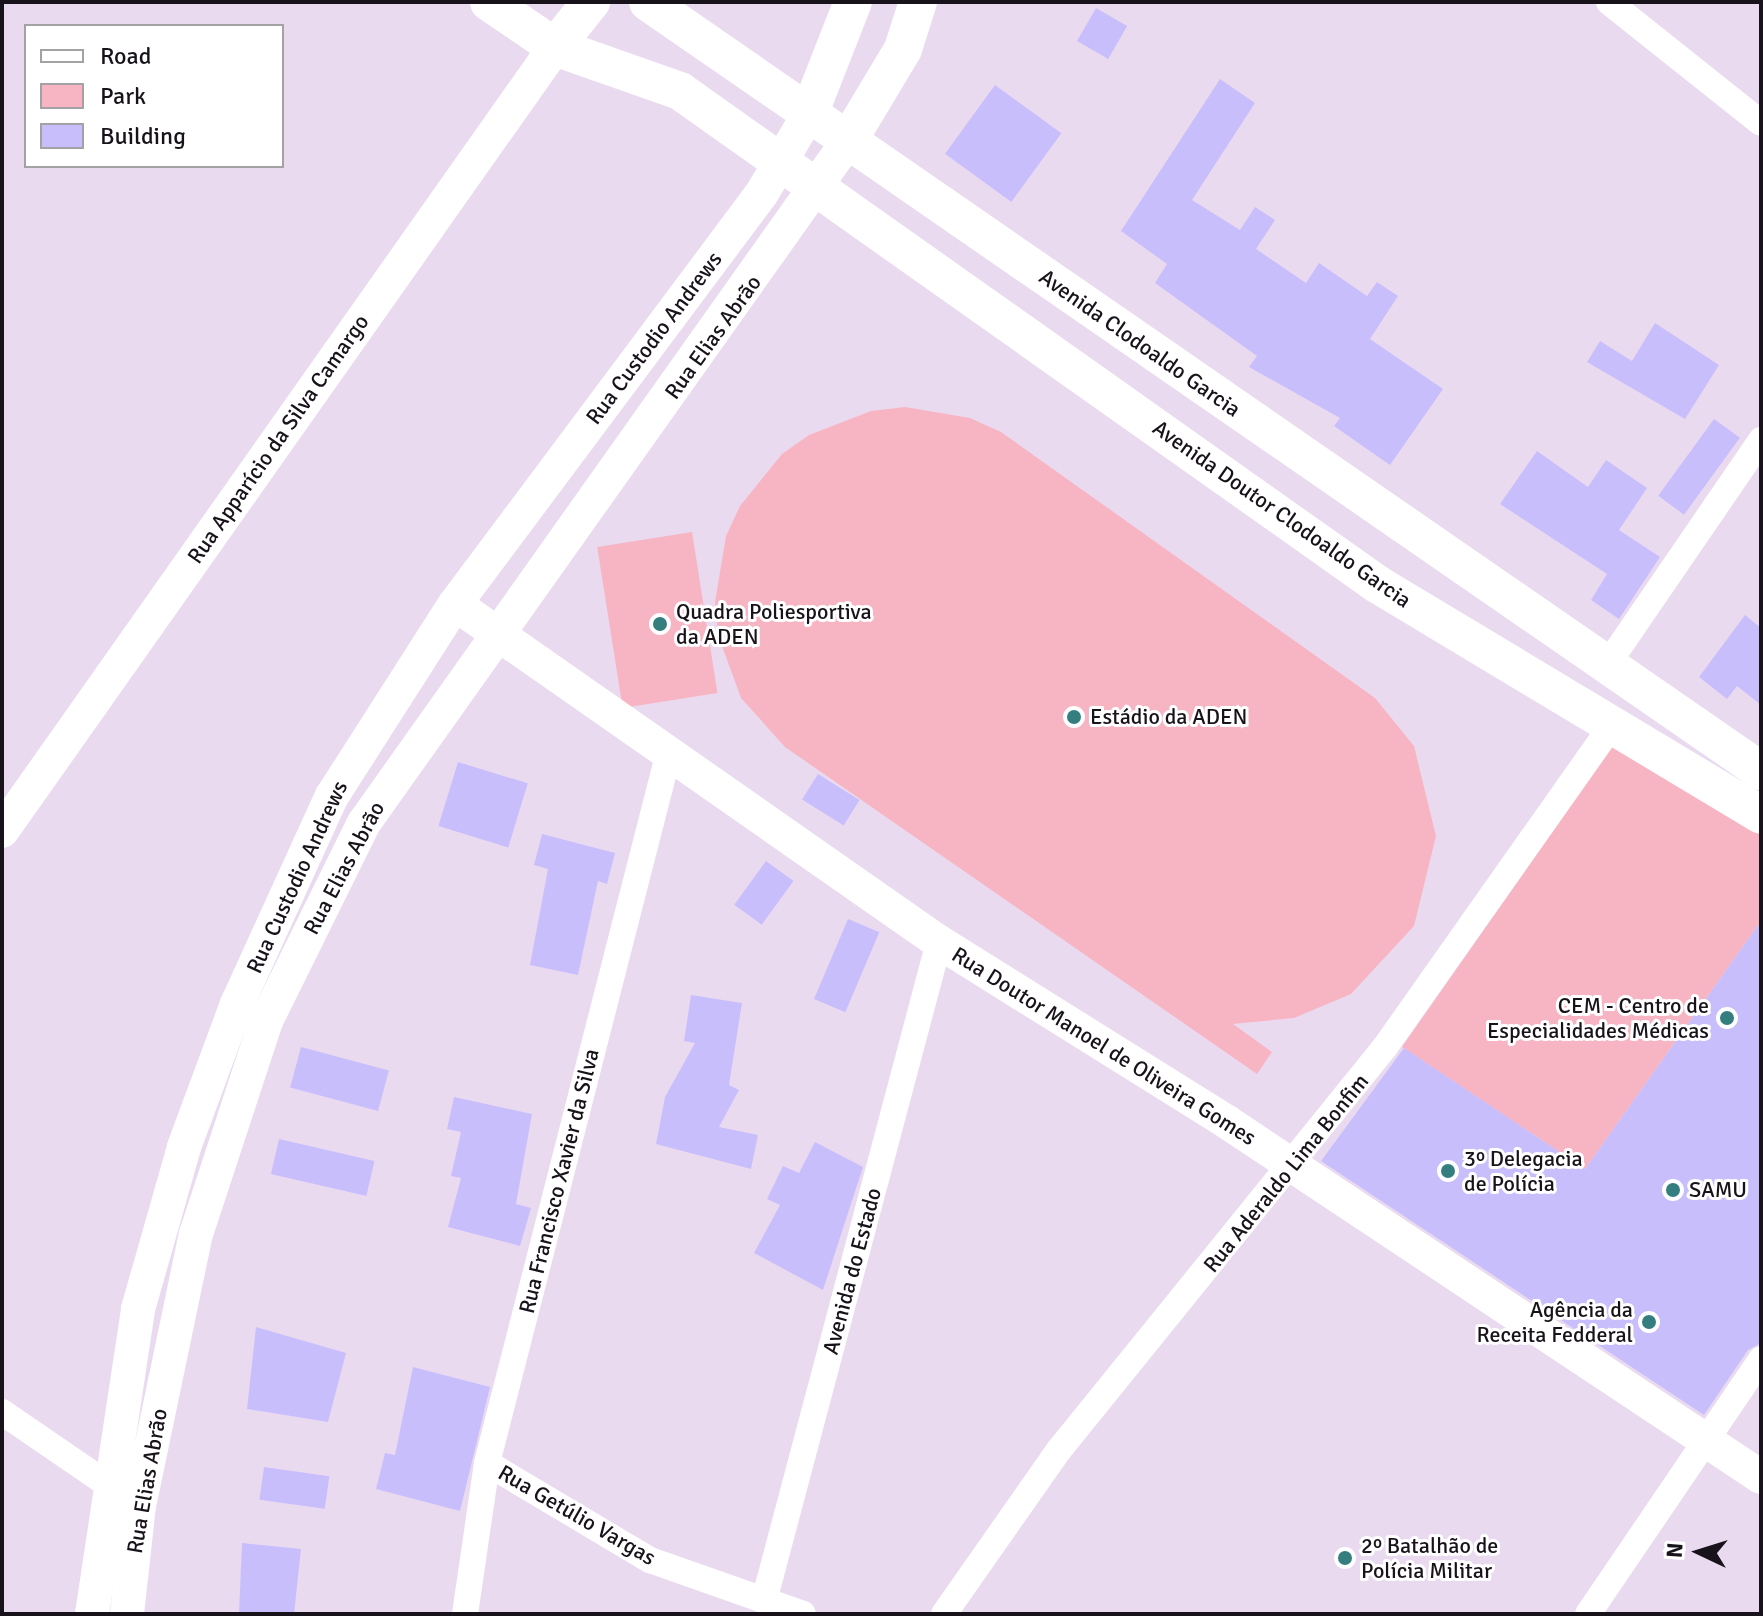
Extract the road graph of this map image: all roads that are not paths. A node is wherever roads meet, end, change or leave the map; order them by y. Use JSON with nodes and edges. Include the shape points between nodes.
{"nodes":[{"id":1,"x":489,"y":2,"type":"edge"},
{"id":2,"x":591,"y":2,"type":"edge"},
{"id":3,"x":853,"y":2,"type":"edge"},
{"id":4,"x":918,"y":2,"type":"edge"},
{"id":5,"x":1609,"y":2,"type":"edge"},
{"id":6,"x":660,"y":11,"type":"edge"},
{"id":7,"x":555,"y":47,"type":"junction"},
{"id":8,"x":809,"y":114,"type":"junction"},
{"id":9,"x":1761,"y":123,"type":"edge"},
{"id":10,"x":848,"y":141,"type":"junction"},
{"id":11,"x":782,"y":161,"type":"junction"},
{"id":12,"x":819,"y":188,"type":"junction"},
{"id":13,"x":1169,"y":363,"type":"junction"},
{"id":14,"x":1232,"y":406,"type":"junction"},
{"id":15,"x":1134,"y":411,"type":"junction"},
{"id":16,"x":1761,"y":440,"type":"edge"},
{"id":17,"x":1197,"y":456,"type":"junction"},
{"id":18,"x":455,"y":604,"type":"junction"},
{"id":19,"x":497,"y":634,"type":"junction"},
{"id":20,"x":1607,"y":665,"type":"junction"},
{"id":21,"x":1615,"y":721,"type":"junction"},
{"id":22,"x":669,"y":752,"type":"junction"},
{"id":23,"x":1761,"y":771,"type":"edge"},
{"id":24,"x":1761,"y":815,"type":"edge"},
{"id":25,"x":2,"y":831,"type":"edge"},
{"id":26,"x":939,"y":942,"type":"junction"},
{"id":27,"x":1295,"y":1167,"type":"junction"},
{"id":28,"x":1761,"y":1359,"type":"edge"},
{"id":29,"x":2,"y":1412,"type":"edge"},
{"id":30,"x":1708,"y":1441,"type":"junction"},
{"id":31,"x":487,"y":1463,"type":"junction"},
{"id":32,"x":1761,"y":1477,"type":"edge"},
{"id":33,"x":107,"y":1484,"type":"junction"},
{"id":34,"x":764,"y":1601,"type":"junction"},
{"id":35,"x":92,"y":1614,"type":"edge"},
{"id":36,"x":127,"y":1614,"type":"edge"},
{"id":37,"x":465,"y":1614,"type":"edge"},
{"id":38,"x":803,"y":1614,"type":"edge"},
{"id":39,"x":944,"y":1614,"type":"edge"},
{"id":40,"x":1588,"y":1614,"type":"edge"}],
"edges":[{"from":1,"to":7,"type":"main road","name":"Avenida Doutor Clodoaldo Garcia"},
{"from":2,"to":7,"type":"main road"},
{"from":3,"to":8,"type":"main road"},
{"from":4,"to":10,"type":"main road","via":[[903,49]]},
{"from":5,"to":9,"type":"street"},
{"from":6,"to":8,"type":"main road","name":"Avenida Clodoaldo Garcia"},
{"from":7,"to":11,"type":"main road","name":"Avenida Doutor Clodoaldo Garcia","via":[[680,91]]},
{"from":7,"to":25,"type":"street","name":"Rua Apparício da Silva Camargo"},
{"from":8,"to":10,"type":"main road","name":"Avenida Clodoaldo Garcia"},
{"from":8,"to":11,"type":"street","name":"Rua Custodio Andrews"},
{"from":10,"to":12,"type":"street","name":"Rua Elias Abrão"},
{"from":10,"to":13,"type":"main road","name":"Avenida Clodoaldo Garcia"},
{"from":11,"to":12,"type":"main road","name":"Avenida Doutor Clodoaldo Garcia"},
{"from":11,"to":18,"type":"street","name":"Rua Custodio Andrews"},
{"from":12,"to":15,"type":"main road","name":"Avenida Doutor Clodoaldo Garcia"},
{"from":12,"to":19,"type":"street","name":"Rua Elias Abrão"},
{"from":13,"to":14,"type":"main road","name":"Avenida Clodoaldo Garcia"},
{"from":13,"to":15,"type":"main road"},
{"from":14,"to":17,"type":"main road"},
{"from":14,"to":20,"type":"main road","name":"Avenida Clodoaldo Garcia"},
{"from":15,"to":17,"type":"main road","name":"Avenida Doutor Clodoaldo Garcia"},
{"from":16,"to":20,"type":"street"},
{"from":17,"to":21,"type":"main road","name":"Avenida Doutor Clodoaldo Garcia","via":[[1377,584]]},
{"from":18,"to":19,"type":"street","name":"Rua Doutor Manoel de Oliveira Gomes"},
{"from":18,"to":33,"type":"street","name":"Rua Custodio Andrews","via":[[332,796],[237,1004],[184,1147],[138,1309]]},
{"from":19,"to":22,"type":"street","name":"Rua Doutor Manoel de Oliveira Gomes"},
{"from":19,"to":36,"type":"street","name":"Rua Elias Abrão","via":[[364,823],[266,1021],[196,1234],[139,1506]]},
{"from":20,"to":23,"type":"main road"},
{"from":21,"to":24,"type":"main road","name":"Avenida Doutor Clodoaldo Garcia"},
{"from":21,"to":27,"type":"street","name":"Rua Aderaldo Lima Bonfim"},
{"from":22,"to":26,"type":"street","name":"Rua Doutor Manoel de Oliveira Gomes"},
{"from":22,"to":31,"type":"street","name":"Rua Francisco Xavier da Silva"},
{"from":26,"to":27,"type":"street","name":"Rua Doutor Manoel de Oliveira Gomes"},
{"from":26,"to":34,"type":"street","name":"Avenida do Estado"},
{"from":27,"to":30,"type":"street","name":"Rua Doutor Manoel de Oliveira Gomes"},
{"from":27,"to":39,"type":"street","name":"Rua Aderaldo Lima Bonfim","via":[[1059,1450]]},
{"from":28,"to":30,"type":"street"},
{"from":29,"to":33,"type":"street"},
{"from":30,"to":32,"type":"street","name":"Rua Doutor Manoel de Oliveira Gomes"},
{"from":30,"to":40,"type":"street"},
{"from":31,"to":34,"type":"street","name":"Rua Getúlio Vargas","via":[[650,1560]]},
{"from":31,"to":37,"type":"street","name":"Rua Francisco Xavier da Silva"},
{"from":33,"to":35,"type":"street","name":"Rua Custodio Andrews"},
{"from":34,"to":38,"type":"street","name":"Rua Getúlio Vargas"}]}
